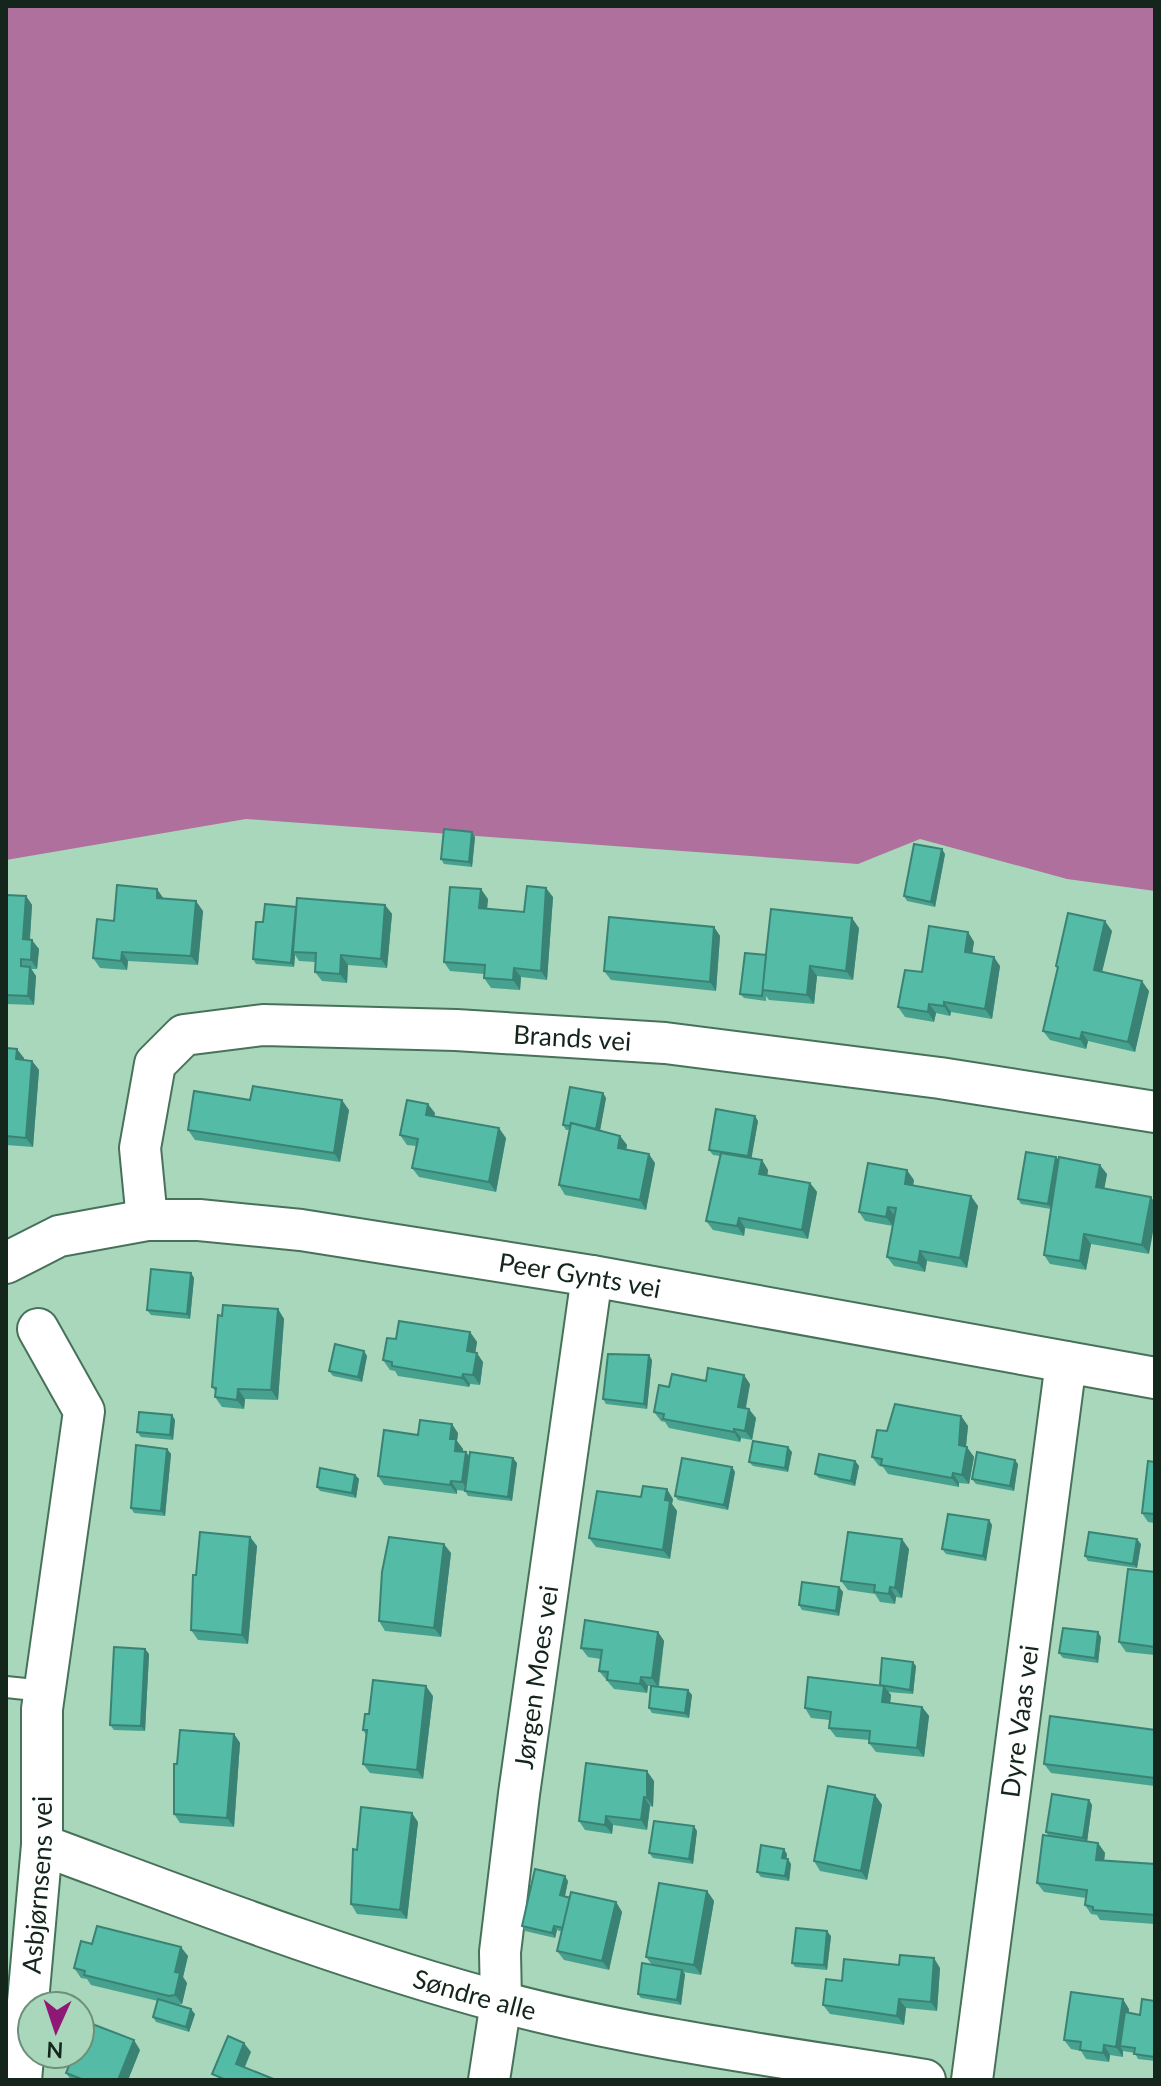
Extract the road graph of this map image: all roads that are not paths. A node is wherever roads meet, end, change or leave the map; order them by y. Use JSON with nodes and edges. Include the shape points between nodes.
{"nodes":[{"id":1,"x":1155,"y":1112,"type":"edge"},
{"id":2,"x":147,"y":1220,"type":"junction"},
{"id":3,"x":6,"y":1263,"type":"edge"},
{"id":4,"x":592,"y":1276,"type":"junction"},
{"id":5,"x":38,"y":1329,"type":"dead end"},
{"id":6,"x":1066,"y":1362,"type":"junction"},
{"id":7,"x":1155,"y":1378,"type":"edge"},
{"id":8,"x":25,"y":1689,"type":"edge"},
{"id":9,"x":42,"y":1845,"type":"junction"},
{"id":10,"x":501,"y":2002,"type":"junction"},
{"id":11,"x":21,"y":2080,"type":"edge"},
{"id":12,"x":489,"y":2080,"type":"edge"},
{"id":13,"x":925,"y":2080,"type":"edge"},
{"id":14,"x":972,"y":2080,"type":"edge"}],
"edges":[{"from":1,"to":2,"type":"street","name":"Brands vei","via":[[665,1043],[263,1025],[184,1035],[155,1064],[140,1148]]},
{"from":2,"to":3,"type":"street","name":"Peer Gynts vei","via":[[59,1236]]},
{"from":2,"to":4,"type":"street","name":"Peer Gynts vei","via":[[301,1230]]},
{"from":4,"to":6,"type":"street","name":"Peer Gynts vei"},
{"from":4,"to":10,"type":"street","name":"Jørgen Moes vei","via":[[519,1794],[500,1952]]},
{"from":5,"to":8,"type":"street","name":"Asbjørnsens vei","via":[[84,1411]]},
{"from":6,"to":7,"type":"street","name":"Peer Gynts vei"},
{"from":6,"to":14,"type":"street","name":"Dyre Vaas vei"},
{"from":8,"to":9,"type":"street","name":"Asbjørnsens vei"},
{"from":9,"to":10,"type":"street","name":"Søndre alle","via":[[242,1918]]},
{"from":9,"to":11,"type":"street","name":"Asbjørnsens vei"},
{"from":10,"to":12,"type":"street","name":"Jørgen Moes vei"},
{"from":10,"to":13,"type":"street","name":"Søndre alle","via":[[660,2037]]}]}
